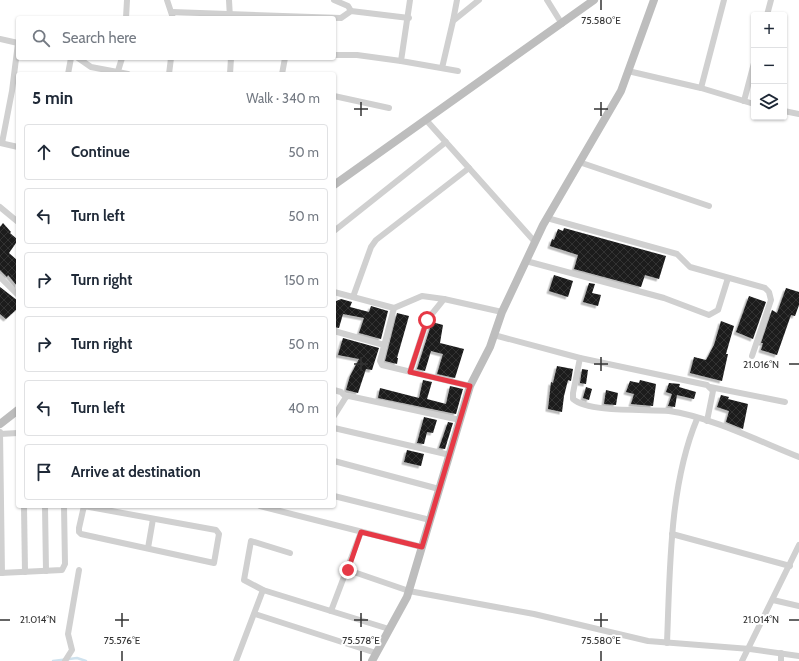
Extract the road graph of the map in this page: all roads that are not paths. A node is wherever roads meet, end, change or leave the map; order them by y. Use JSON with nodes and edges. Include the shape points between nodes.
{"nodes":[{"id":1,"x":127,"y":0,"type":"edge"},
{"id":2,"x":167,"y":0,"type":"edge"},
{"id":3,"x":229,"y":0,"type":"edge"},
{"id":4,"x":334,"y":0,"type":"edge"},
{"id":5,"x":410,"y":0,"type":"edge"},
{"id":6,"x":457,"y":0,"type":"edge"},
{"id":7,"x":479,"y":0,"type":"edge"},
{"id":8,"x":547,"y":0,"type":"edge"},
{"id":9,"x":594,"y":0,"type":"edge"},
{"id":10,"x":654,"y":0,"type":"edge"},
{"id":11,"x":724,"y":0,"type":"edge"},
{"id":12,"x":771,"y":0,"type":"edge"},
{"id":13,"x":351,"y":11,"type":"junction"},
{"id":14,"x":768,"y":12,"type":"edge"},
{"id":15,"x":173,"y":15,"type":"edge"},
{"id":16,"x":126,"y":16,"type":"edge"},
{"id":17,"x":230,"y":16,"type":"edge"},
{"id":18,"x":336,"y":18,"type":"edge"},
{"id":19,"x":409,"y":18,"type":"junction"},
{"id":20,"x":453,"y":21,"type":"junction"},
{"id":21,"x":562,"y":24,"type":"junction"},
{"id":22,"x":0,"y":39,"type":"edge"},
{"id":23,"x":16,"y":43,"type":"edge"},
{"id":24,"x":336,"y":55,"type":"edge"},
{"id":25,"x":16,"y":59,"type":"edge"},
{"id":26,"x":71,"y":60,"type":"edge"},
{"id":27,"x":81,"y":60,"type":"edge"},
{"id":28,"x":121,"y":60,"type":"edge"},
{"id":29,"x":171,"y":60,"type":"edge"},
{"id":30,"x":231,"y":60,"type":"edge"},
{"id":31,"x":285,"y":60,"type":"edge"},
{"id":32,"x":401,"y":61,"type":"junction"},
{"id":33,"x":442,"y":68,"type":"junction"},
{"id":34,"x":118,"y":71,"type":"junction"},
{"id":35,"x":458,"y":71,"type":"dead end"},
{"id":36,"x":628,"y":71,"type":"junction"},
{"id":37,"x":68,"y":72,"type":"edge"},
{"id":38,"x":121,"y":72,"type":"edge"},
{"id":39,"x":169,"y":72,"type":"edge"},
{"id":40,"x":230,"y":72,"type":"edge"},
{"id":41,"x":282,"y":72,"type":"edge"},
{"id":42,"x":751,"y":75,"type":"edge"},
{"id":43,"x":700,"y":88,"type":"junction"},
{"id":44,"x":336,"y":96,"type":"edge"},
{"id":45,"x":744,"y":101,"type":"junction"},
{"id":46,"x":751,"y":103,"type":"edge"},
{"id":47,"x":389,"y":108,"type":"dead end"},
{"id":48,"x":787,"y":112,"type":"edge"},
{"id":49,"x":799,"y":114,"type":"edge"},
{"id":50,"x":427,"y":121,"type":"junction"},
{"id":51,"x":446,"y":142,"type":"junction"},
{"id":52,"x":1,"y":143,"type":"edge"},
{"id":53,"x":16,"y":147,"type":"edge"},
{"id":54,"x":580,"y":162,"type":"junction"},
{"id":55,"x":469,"y":168,"type":"junction"},
{"id":56,"x":336,"y":184,"type":"edge"},
{"id":57,"x":709,"y":206,"type":"dead end"},
{"id":58,"x":0,"y":207,"type":"edge"},
{"id":59,"x":547,"y":218,"type":"junction"},
{"id":60,"x":16,"y":220,"type":"edge"},
{"id":61,"x":336,"y":229,"type":"edge"},
{"id":62,"x":535,"y":242,"type":"junction"},
{"id":63,"x":526,"y":261,"type":"junction"},
{"id":64,"x":0,"y":277,"type":"edge"},
{"id":65,"x":728,"y":278,"type":"junction"},
{"id":66,"x":16,"y":293,"type":"edge"},
{"id":67,"x":336,"y":293,"type":"edge"},
{"id":68,"x":353,"y":297,"type":"junction"},
{"id":69,"x":444,"y":299,"type":"junction"},
{"id":70,"x":394,"y":308,"type":"junction"},
{"id":71,"x":502,"y":312,"type":"junction"},
{"id":72,"x":336,"y":332,"type":"edge"},
{"id":73,"x":494,"y":334,"type":"junction"},
{"id":74,"x":384,"y":345,"type":"junction"},
{"id":75,"x":752,"y":356,"type":"dead end"},
{"id":76,"x":580,"y":358,"type":"junction"},
{"id":77,"x":410,"y":372,"type":"junction"},
{"id":78,"x":470,"y":386,"type":"junction"},
{"id":79,"x":710,"y":387,"type":"junction"},
{"id":80,"x":336,"y":391,"type":"edge"},
{"id":81,"x":346,"y":397,"type":"junction"},
{"id":82,"x":785,"y":402,"type":"dead end"},
{"id":83,"x":16,"y":412,"type":"edge"},
{"id":84,"x":336,"y":413,"type":"edge"},
{"id":85,"x":697,"y":418,"type":"junction"},
{"id":86,"x":460,"y":420,"type":"junction"},
{"id":87,"x":707,"y":421,"type":"junction"},
{"id":88,"x":0,"y":424,"type":"edge"},
{"id":89,"x":336,"y":428,"type":"edge"},
{"id":90,"x":0,"y":433,"type":"edge"},
{"id":91,"x":16,"y":433,"type":"edge"},
{"id":92,"x":450,"y":455,"type":"junction"},
{"id":93,"x":799,"y":457,"type":"edge"},
{"id":94,"x":336,"y":462,"type":"edge"},
{"id":95,"x":439,"y":489,"type":"junction"},
{"id":96,"x":336,"y":496,"type":"edge"},
{"id":97,"x":0,"y":508,"type":"edge"},
{"id":98,"x":24,"y":508,"type":"edge"},
{"id":99,"x":45,"y":508,"type":"edge"},
{"id":100,"x":64,"y":508,"type":"edge"},
{"id":101,"x":84,"y":508,"type":"edge"},
{"id":102,"x":95,"y":508,"type":"edge"},
{"id":103,"x":268,"y":508,"type":"edge"},
{"id":104,"x":153,"y":519,"type":"junction"},
{"id":105,"x":430,"y":520,"type":"junction"},
{"id":106,"x":361,"y":532,"type":"junction"},
{"id":107,"x":672,"y":534,"type":"junction"},
{"id":108,"x":799,"y":545,"type":"edge"},
{"id":109,"x":422,"y":547,"type":"junction"},
{"id":110,"x":148,"y":548,"type":"junction"},
{"id":111,"x":290,"y":553,"type":"dead end"},
{"id":112,"x":790,"y":566,"type":"junction"},
{"id":113,"x":79,"y":570,"type":"dead end"},
{"id":114,"x":348,"y":570,"type":"junction"},
{"id":115,"x":46,"y":571,"type":"junction"},
{"id":116,"x":25,"y":572,"type":"junction"},
{"id":117,"x":1,"y":573,"type":"edge"},
{"id":118,"x":263,"y":590,"type":"junction"},
{"id":119,"x":409,"y":590,"type":"junction"},
{"id":120,"x":773,"y":600,"type":"junction"},
{"id":121,"x":799,"y":606,"type":"edge"},
{"id":122,"x":331,"y":611,"type":"junction"},
{"id":123,"x":255,"y":614,"type":"junction"},
{"id":124,"x":389,"y":629,"type":"junction"},
{"id":125,"x":667,"y":643,"type":"junction"},
{"id":126,"x":750,"y":649,"type":"junction"},
{"id":127,"x":376,"y":653,"type":"junction"},
{"id":128,"x":781,"y":653,"type":"junction"},
{"id":129,"x":799,"y":656,"type":"edge"},
{"id":130,"x":65,"y":661,"type":"edge"},
{"id":131,"x":236,"y":661,"type":"edge"},
{"id":132,"x":372,"y":661,"type":"edge"},
{"id":133,"x":742,"y":661,"type":"edge"},
{"id":134,"x":781,"y":661,"type":"edge"}],
"edges":[{"from":1,"to":16,"type":"street"},
{"from":2,"to":15,"type":"street"},
{"from":3,"to":17,"type":"street"},
{"from":4,"to":13,"type":"street","via":[[348,6]]},
{"from":5,"to":19,"type":"street"},
{"from":6,"to":20,"type":"street"},
{"from":7,"to":20,"type":"street"},
{"from":8,"to":21,"type":"street"},
{"from":9,"to":21,"type":"main road"},
{"from":10,"to":36,"type":"main road"},
{"from":11,"to":43,"type":"street"},
{"from":12,"to":14,"type":"street"},
{"from":13,"to":18,"type":"street"},
{"from":13,"to":19,"type":"street"},
{"from":15,"to":17,"type":"street"},
{"from":19,"to":32,"type":"street"},
{"from":20,"to":33,"type":"street"},
{"from":21,"to":50,"type":"main road"},
{"from":22,"to":23,"type":"street"},
{"from":24,"to":32,"type":"street"},
{"from":25,"to":52,"type":"street"},
{"from":26,"to":37,"type":"street"},
{"from":27,"to":34,"type":"street","via":[[91,67]]},
{"from":28,"to":34,"type":"street"},
{"from":29,"to":39,"type":"street"},
{"from":30,"to":40,"type":"street"},
{"from":31,"to":41,"type":"street"},
{"from":32,"to":33,"type":"street"},
{"from":33,"to":35,"type":"street"},
{"from":34,"to":38,"type":"street"},
{"from":36,"to":43,"type":"street"},
{"from":36,"to":54,"type":"main road","via":[[621,91]]},
{"from":42,"to":45,"type":"street"},
{"from":43,"to":45,"type":"street"},
{"from":44,"to":47,"type":"street"},
{"from":45,"to":46,"type":"street"},
{"from":48,"to":49,"type":"street"},
{"from":50,"to":51,"type":"street"},
{"from":50,"to":56,"type":"main road"},
{"from":51,"to":55,"type":"street"},
{"from":51,"to":61,"type":"street"},
{"from":52,"to":53,"type":"street"},
{"from":54,"to":57,"type":"street"},
{"from":54,"to":59,"type":"main road"},
{"from":55,"to":62,"type":"street"},
{"from":55,"to":68,"type":"street","via":[[376,240],[371,247]]},
{"from":58,"to":60,"type":"street"},
{"from":59,"to":62,"type":"main road"},
{"from":59,"to":65,"type":"street","via":[[677,254],[690,267]]},
{"from":62,"to":63,"type":"main road"},
{"from":63,"to":65,"type":"street","via":[[664,298],[709,315],[718,310]]},
{"from":63,"to":71,"type":"main road"},
{"from":64,"to":66,"type":"street"},
{"from":65,"to":75,"type":"street","via":[[765,288],[769,292],[771,300]]},
{"from":67,"to":68,"type":"street"},
{"from":68,"to":70,"type":"street"},
{"from":69,"to":70,"type":"street","via":[[422,296]]},
{"from":69,"to":71,"type":"street"},
{"from":69,"to":77,"type":"street","via":[[427,320]]},
{"from":70,"to":74,"type":"street"},
{"from":71,"to":73,"type":"main road"},
{"from":72,"to":74,"type":"street"},
{"from":73,"to":76,"type":"street"},
{"from":73,"to":78,"type":"main road","via":[[482,365]]},
{"from":74,"to":77,"type":"street","via":[[380,364]]},
{"from":76,"to":79,"type":"street"},
{"from":76,"to":85,"type":"street","via":[[572,393],[573,398],[581,404],[614,409],[667,411]]},
{"from":77,"to":78,"type":"street"},
{"from":78,"to":86,"type":"main road"},
{"from":79,"to":82,"type":"street"},
{"from":79,"to":87,"type":"street","via":[[713,391]]},
{"from":80,"to":81,"type":"street"},
{"from":81,"to":84,"type":"street"},
{"from":81,"to":86,"type":"street"},
{"from":83,"to":88,"type":"main road"},
{"from":85,"to":87,"type":"street"},
{"from":85,"to":107,"type":"street","via":[[690,434]]},
{"from":86,"to":92,"type":"main road"},
{"from":87,"to":93,"type":"street"},
{"from":89,"to":92,"type":"street"},
{"from":90,"to":91,"type":"street"},
{"from":90,"to":97,"type":"street"},
{"from":92,"to":95,"type":"main road"},
{"from":94,"to":95,"type":"street"},
{"from":95,"to":105,"type":"main road"},
{"from":96,"to":105,"type":"street"},
{"from":97,"to":117,"type":"street"},
{"from":98,"to":116,"type":"street"},
{"from":99,"to":115,"type":"street"},
{"from":100,"to":115,"type":"street","via":[[65,567],[62,570]]},
{"from":101,"to":110,"type":"street","via":[[79,528],[82,534]]},
{"from":102,"to":104,"type":"street"},
{"from":103,"to":106,"type":"street"},
{"from":104,"to":110,"type":"street"},
{"from":104,"to":110,"type":"street","via":[[216,530],[219,534],[215,560],[211,563]]},
{"from":105,"to":109,"type":"main road"},
{"from":106,"to":109,"type":"street"},
{"from":106,"to":114,"type":"street"},
{"from":107,"to":112,"type":"street"},
{"from":107,"to":125,"type":"street"},
{"from":108,"to":112,"type":"street"},
{"from":109,"to":119,"type":"main road"},
{"from":111,"to":118,"type":"street","via":[[253,541],[249,543],[244,580]]},
{"from":112,"to":120,"type":"street"},
{"from":113,"to":130,"type":"street","via":[[68,634],[72,650]]},
{"from":114,"to":119,"type":"street"},
{"from":114,"to":122,"type":"street"},
{"from":115,"to":116,"type":"street"},
{"from":116,"to":117,"type":"street"},
{"from":118,"to":122,"type":"street"},
{"from":118,"to":123,"type":"street"},
{"from":119,"to":124,"type":"main road"},
{"from":119,"to":125,"type":"street"},
{"from":120,"to":121,"type":"street"},
{"from":120,"to":126,"type":"street"},
{"from":122,"to":124,"type":"street"},
{"from":123,"to":127,"type":"street"},
{"from":123,"to":131,"type":"street"},
{"from":124,"to":127,"type":"main road"},
{"from":125,"to":126,"type":"street"},
{"from":126,"to":128,"type":"street"},
{"from":126,"to":133,"type":"street"},
{"from":127,"to":132,"type":"main road"},
{"from":128,"to":129,"type":"street"},
{"from":128,"to":134,"type":"street"}]}
